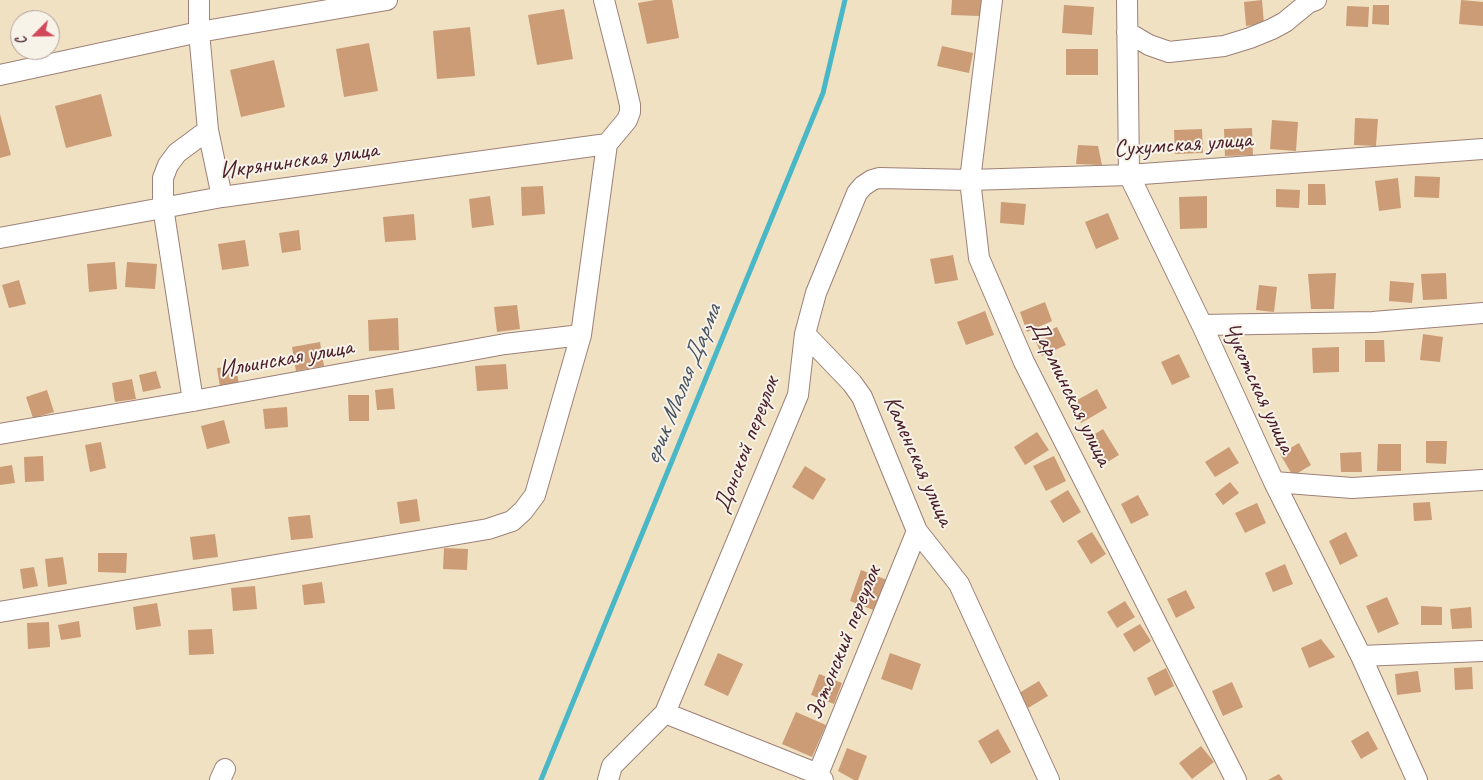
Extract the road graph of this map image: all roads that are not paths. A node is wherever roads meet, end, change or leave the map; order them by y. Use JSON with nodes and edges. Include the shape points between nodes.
{"nodes":[{"id":1,"x":198,"y":0,"type":"edge"},
{"id":2,"x":387,"y":0,"type":"edge"},
{"id":3,"x":604,"y":0,"type":"edge"},
{"id":4,"x":992,"y":0,"type":"edge"},
{"id":5,"x":1128,"y":0,"type":"edge"},
{"id":6,"x":1316,"y":0,"type":"edge"},
{"id":7,"x":199,"y":32,"type":"junction"},
{"id":8,"x":1127,"y":32,"type":"junction"},
{"id":9,"x":0,"y":75,"type":"edge"},
{"id":10,"x":208,"y":130,"type":"junction"},
{"id":11,"x":607,"y":144,"type":"junction"},
{"id":12,"x":1483,"y":149,"type":"edge"},
{"id":13,"x":1129,"y":175,"type":"junction"},
{"id":14,"x":886,"y":178,"type":"joint"},
{"id":15,"x":970,"y":180,"type":"junction"},
{"id":16,"x":222,"y":197,"type":"junction"},
{"id":17,"x":163,"y":207,"type":"junction"},
{"id":18,"x":0,"y":238,"type":"edge"},
{"id":19,"x":1483,"y":313,"type":"edge"},
{"id":20,"x":1202,"y":325,"type":"junction"},
{"id":21,"x":580,"y":334,"type":"junction"},
{"id":22,"x":805,"y":334,"type":"junction"},
{"id":23,"x":193,"y":401,"type":"junction"},
{"id":24,"x":0,"y":434,"type":"edge"},
{"id":25,"x":1483,"y":480,"type":"edge"},
{"id":26,"x":1274,"y":482,"type":"junction"},
{"id":27,"x":916,"y":530,"type":"junction"},
{"id":28,"x":0,"y":612,"type":"edge"},
{"id":29,"x":1483,"y":651,"type":"edge"},
{"id":30,"x":1361,"y":656,"type":"junction"},
{"id":31,"x":665,"y":713,"type":"junction"},
{"id":32,"x":820,"y":777,"type":"edge"},
{"id":33,"x":608,"y":780,"type":"edge"},
{"id":34,"x":1049,"y":780,"type":"edge"},
{"id":35,"x":1236,"y":780,"type":"edge"},
{"id":36,"x":1417,"y":780,"type":"edge"}],
"edges":[{"from":1,"to":7,"type":"street"},
{"from":2,"to":7,"type":"street"},
{"from":3,"to":11,"type":"street","via":[[630,105],[627,120]]},
{"from":4,"to":15,"type":"street","name":"Дарминская улица"},
{"from":5,"to":8,"type":"street","name":"Чукотская улица"},
{"from":6,"to":8,"type":"street","via":[[1272,30],[1224,46],[1169,52],[1154,48]]},
{"from":7,"to":9,"type":"street"},
{"from":7,"to":10,"type":"street"},
{"from":8,"to":13,"type":"street","name":"Чукотская улица"},
{"from":10,"to":16,"type":"street"},
{"from":10,"to":17,"type":"street","via":[[177,153],[168,165],[163,178]]},
{"from":11,"to":16,"type":"street","name":"Икрянинская улица"},
{"from":11,"to":21,"type":"street"},
{"from":12,"to":13,"type":"street","name":"Сухумская улица"},
{"from":13,"to":15,"type":"street","name":"Сухумская улица"},
{"from":13,"to":20,"type":"street","name":"Чукотская улица"},
{"from":14,"to":15,"type":"street","name":"Сухумская улица"},
{"from":14,"to":22,"type":"street","name":"Донской переулок","via":[[872,180],[857,193],[816,293]]},
{"from":15,"to":35,"type":"street","name":"Дарминская улица","via":[[979,258],[1024,362]]},
{"from":16,"to":17,"type":"street","name":"Икрянинская улица"},
{"from":17,"to":18,"type":"street","name":"Икрянинская улица"},
{"from":17,"to":23,"type":"street"},
{"from":19,"to":20,"type":"street","via":[[1373,322]]},
{"from":20,"to":26,"type":"street","name":"Чукотская улица"},
{"from":21,"to":23,"type":"street","name":"Ильинская улица","via":[[505,344]]},
{"from":21,"to":28,"type":"street","via":[[535,495],[512,521],[488,529]]},
{"from":22,"to":27,"type":"street","name":"Каменская улица","via":[[862,397]]},
{"from":22,"to":31,"type":"street","name":"Донской переулок","via":[[798,395]]},
{"from":23,"to":24,"type":"street","name":"Ильинская улица"},
{"from":25,"to":26,"type":"street","via":[[1352,488]]},
{"from":26,"to":30,"type":"street","name":"Чукотская улица"},
{"from":27,"to":32,"type":"street","name":"Эстонский переулок"},
{"from":27,"to":34,"type":"street","name":"Каменская улица","via":[[958,584]]},
{"from":29,"to":30,"type":"street"},
{"from":30,"to":36,"type":"street","name":"Чукотская улица"},
{"from":31,"to":32,"type":"street"},
{"from":31,"to":33,"type":"street","via":[[612,766]]}]}
